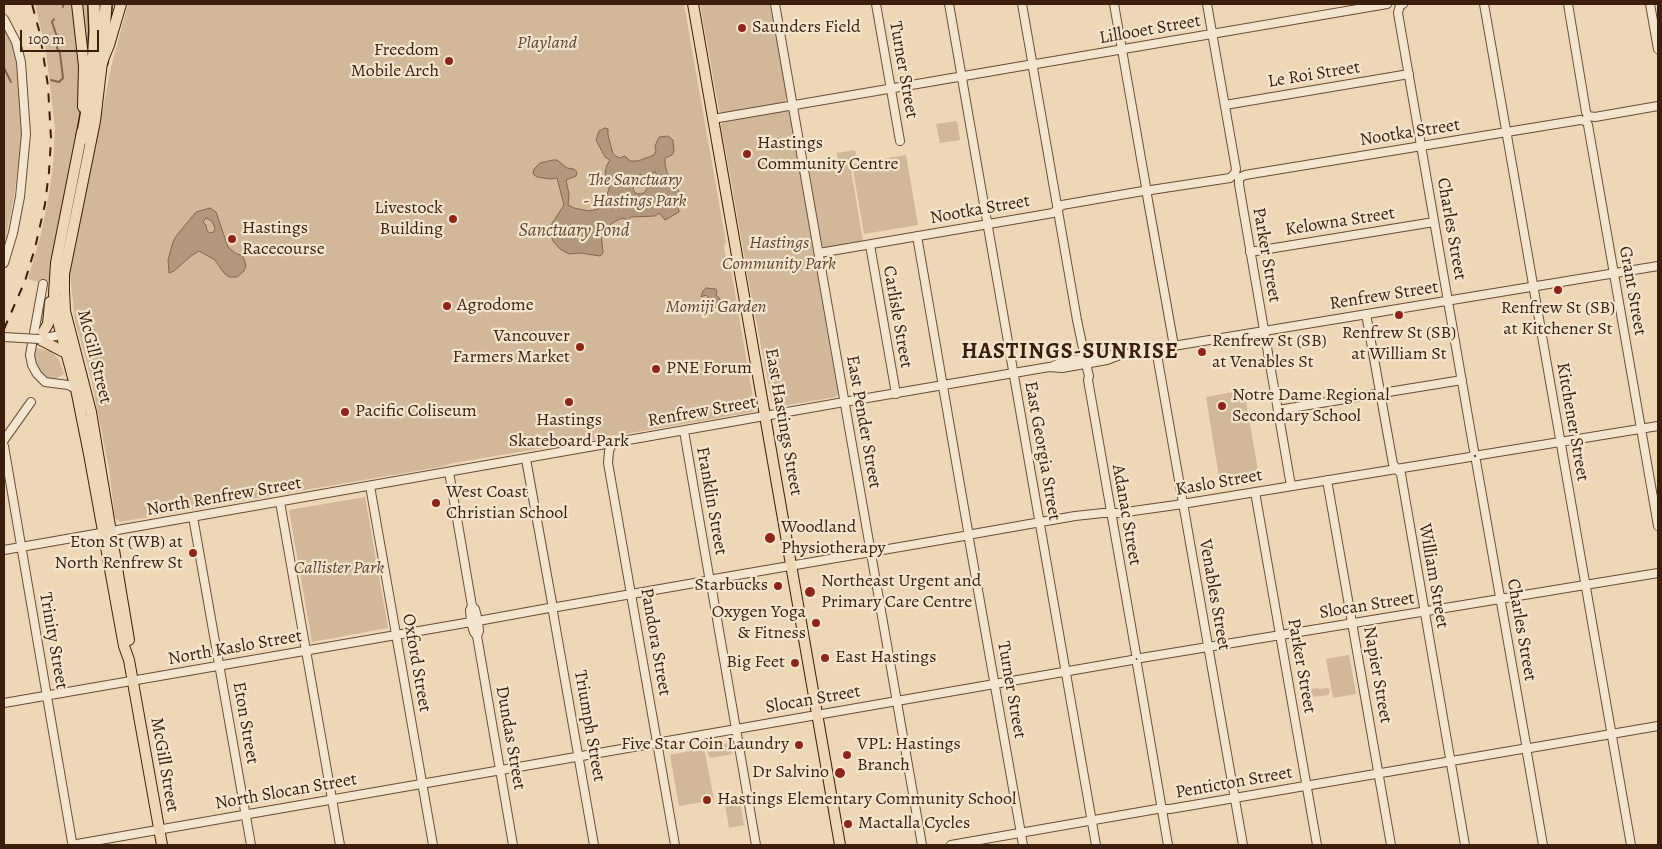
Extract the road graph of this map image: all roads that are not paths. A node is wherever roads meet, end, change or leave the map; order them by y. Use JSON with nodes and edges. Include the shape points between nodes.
{"nodes":[{"id":1,"x":77,"y":4,"type":"edge"},
{"id":2,"x":93,"y":4,"type":"edge"},
{"id":3,"x":106,"y":4,"type":"edge"},
{"id":4,"x":121,"y":4,"type":"edge"},
{"id":5,"x":692,"y":4,"type":"edge"},
{"id":6,"x":775,"y":4,"type":"edge"},
{"id":7,"x":876,"y":4,"type":"edge"},
{"id":8,"x":949,"y":4,"type":"edge"},
{"id":9,"x":1022,"y":4,"type":"edge"},
{"id":10,"x":1114,"y":4,"type":"edge"},
{"id":11,"x":1207,"y":4,"type":"edge"},
{"id":12,"x":1484,"y":4,"type":"edge"},
{"id":13,"x":1568,"y":4,"type":"edge"},
{"id":14,"x":1650,"y":4,"type":"edge"},
{"id":15,"x":1396,"y":7,"type":"edge"},
{"id":16,"x":4,"y":19,"type":"edge"},
{"id":17,"x":1212,"y":34,"type":"junction"},
{"id":18,"x":1122,"y":50,"type":"junction"},
{"id":19,"x":1658,"y":50,"type":"edge"},
{"id":20,"x":102,"y":62,"type":"junction"},
{"id":21,"x":1032,"y":64,"type":"junction"},
{"id":22,"x":1409,"y":74,"type":"junction"},
{"id":23,"x":962,"y":75,"type":"junction"},
{"id":24,"x":891,"y":88,"type":"junction"},
{"id":25,"x":793,"y":105,"type":"junction"},
{"id":26,"x":1225,"y":105,"type":"junction"},
{"id":27,"x":1658,"y":106,"type":"edge"},
{"id":28,"x":1587,"y":118,"type":"junction"},
{"id":29,"x":713,"y":119,"type":"junction"},
{"id":30,"x":1506,"y":132,"type":"junction"},
{"id":31,"x":82,"y":139,"type":"junction"},
{"id":32,"x":900,"y":141,"type":"dead end"},
{"id":33,"x":1421,"y":146,"type":"junction"},
{"id":34,"x":1237,"y":176,"type":"junction"},
{"id":35,"x":1147,"y":190,"type":"junction"},
{"id":36,"x":1058,"y":209,"type":"junction"},
{"id":37,"x":1434,"y":222,"type":"junction"},
{"id":38,"x":987,"y":224,"type":"junction"},
{"id":39,"x":917,"y":236,"type":"junction"},
{"id":40,"x":870,"y":244,"type":"junction"},
{"id":41,"x":1250,"y":252,"type":"junction"},
{"id":42,"x":819,"y":253,"type":"junction"},
{"id":43,"x":4,"y":263,"type":"edge"},
{"id":44,"x":1657,"y":267,"type":"edge"},
{"id":45,"x":1614,"y":274,"type":"junction"},
{"id":46,"x":49,"y":284,"type":"junction"},
{"id":47,"x":1533,"y":287,"type":"junction"},
{"id":48,"x":1448,"y":300,"type":"junction"},
{"id":49,"x":1366,"y":314,"type":"junction"},
{"id":50,"x":1264,"y":332,"type":"junction"},
{"id":51,"x":66,"y":334,"type":"junction"},
{"id":52,"x":4,"y":337,"type":"edge"},
{"id":53,"x":38,"y":339,"type":"junction"},
{"id":54,"x":1174,"y":346,"type":"junction"},
{"id":55,"x":1156,"y":349,"type":"junction"},
{"id":56,"x":66,"y":353,"type":"junction"},
{"id":57,"x":1084,"y":361,"type":"junction"},
{"id":58,"x":71,"y":370,"type":"junction"},
{"id":59,"x":1013,"y":373,"type":"junction"},
{"id":60,"x":1462,"y":380,"type":"junction"},
{"id":61,"x":58,"y":383,"type":"junction"},
{"id":62,"x":942,"y":385,"type":"junction"},
{"id":63,"x":76,"y":389,"type":"junction"},
{"id":64,"x":896,"y":394,"type":"junction"},
{"id":65,"x":1380,"y":394,"type":"junction"},
{"id":66,"x":31,"y":402,"type":"dead end"},
{"id":67,"x":844,"y":402,"type":"junction"},
{"id":68,"x":1278,"y":410,"type":"junction"},
{"id":69,"x":765,"y":416,"type":"junction"},
{"id":70,"x":1658,"y":426,"type":"edge"},
{"id":71,"x":1641,"y":429,"type":"junction"},
{"id":72,"x":684,"y":431,"type":"junction"},
{"id":73,"x":4,"y":440,"type":"edge"},
{"id":74,"x":1560,"y":442,"type":"junction"},
{"id":75,"x":612,"y":444,"type":"junction"},
{"id":76,"x":4,"y":446,"type":"edge"},
{"id":77,"x":1475,"y":456,"type":"junction"},
{"id":78,"x":526,"y":459,"type":"junction"},
{"id":79,"x":1396,"y":468,"type":"junction"},
{"id":80,"x":449,"y":472,"type":"junction"},
{"id":81,"x":1328,"y":480,"type":"junction"},
{"id":82,"x":370,"y":486,"type":"junction"},
{"id":83,"x":1291,"y":486,"type":"junction"},
{"id":84,"x":1255,"y":492,"type":"junction"},
{"id":85,"x":280,"y":502,"type":"junction"},
{"id":86,"x":1183,"y":504,"type":"junction"},
{"id":87,"x":1111,"y":513,"type":"junction"},
{"id":88,"x":193,"y":517,"type":"junction"},
{"id":89,"x":1040,"y":523,"type":"junction"},
{"id":90,"x":1658,"y":526,"type":"edge"},
{"id":91,"x":107,"y":533,"type":"junction"},
{"id":92,"x":968,"y":535,"type":"junction"},
{"id":93,"x":21,"y":547,"type":"junction"},
{"id":94,"x":4,"y":550,"type":"edge"},
{"id":95,"x":871,"y":552,"type":"junction"},
{"id":96,"x":790,"y":566,"type":"junction"},
{"id":97,"x":1658,"y":573,"type":"edge"},
{"id":98,"x":710,"y":580,"type":"junction"},
{"id":99,"x":1585,"y":585,"type":"junction"},
{"id":100,"x":632,"y":594,"type":"junction"},
{"id":101,"x":1500,"y":599,"type":"junction"},
{"id":102,"x":553,"y":608,"type":"junction"},
{"id":103,"x":1424,"y":611,"type":"junction"},
{"id":104,"x":474,"y":621,"type":"junction"},
{"id":105,"x":1352,"y":623,"type":"junction"},
{"id":106,"x":396,"y":635,"type":"junction"},
{"id":107,"x":1280,"y":635,"type":"junction"},
{"id":108,"x":1208,"y":647,"type":"junction"},
{"id":109,"x":306,"y":650,"type":"junction"},
{"id":110,"x":1136,"y":659,"type":"junction"},
{"id":111,"x":219,"y":666,"type":"junction"},
{"id":112,"x":1066,"y":671,"type":"junction"},
{"id":113,"x":133,"y":681,"type":"junction"},
{"id":114,"x":995,"y":684,"type":"junction"},
{"id":115,"x":47,"y":695,"type":"junction"},
{"id":116,"x":897,"y":701,"type":"junction"},
{"id":117,"x":4,"y":703,"type":"edge"},
{"id":118,"x":817,"y":715,"type":"junction"},
{"id":119,"x":1658,"y":726,"type":"edge"},
{"id":120,"x":736,"y":729,"type":"junction"},
{"id":121,"x":1612,"y":734,"type":"junction"},
{"id":122,"x":657,"y":743,"type":"junction"},
{"id":123,"x":1526,"y":748,"type":"junction"},
{"id":124,"x":579,"y":757,"type":"junction"},
{"id":125,"x":1450,"y":761,"type":"junction"},
{"id":126,"x":500,"y":771,"type":"junction"},
{"id":127,"x":1378,"y":773,"type":"junction"},
{"id":128,"x":422,"y":784,"type":"junction"},
{"id":129,"x":1306,"y":785,"type":"junction"},
{"id":130,"x":1234,"y":797,"type":"junction"},
{"id":131,"x":332,"y":800,"type":"junction"},
{"id":132,"x":1162,"y":809,"type":"junction"},
{"id":133,"x":246,"y":814,"type":"junction"},
{"id":134,"x":1092,"y":821,"type":"junction"},
{"id":135,"x":159,"y":830,"type":"junction"},
{"id":136,"x":1021,"y":833,"type":"junction"},
{"id":137,"x":74,"y":844,"type":"edge"},
{"id":138,"x":162,"y":845,"type":"edge"},
{"id":139,"x":251,"y":845,"type":"edge"},
{"id":140,"x":340,"y":845,"type":"edge"},
{"id":141,"x":433,"y":845,"type":"edge"},
{"id":142,"x":513,"y":845,"type":"edge"},
{"id":143,"x":594,"y":845,"type":"edge"},
{"id":144,"x":675,"y":845,"type":"edge"},
{"id":145,"x":756,"y":845,"type":"edge"},
{"id":146,"x":840,"y":845,"type":"edge"},
{"id":147,"x":922,"y":845,"type":"edge"},
{"id":148,"x":951,"y":845,"type":"edge"},
{"id":149,"x":1023,"y":845,"type":"edge"},
{"id":150,"x":1096,"y":845,"type":"edge"},
{"id":151,"x":1168,"y":845,"type":"edge"},
{"id":152,"x":1243,"y":845,"type":"edge"},
{"id":153,"x":1317,"y":845,"type":"edge"},
{"id":154,"x":1391,"y":845,"type":"edge"},
{"id":155,"x":1465,"y":845,"type":"edge"},
{"id":156,"x":1543,"y":845,"type":"edge"},
{"id":157,"x":1630,"y":845,"type":"edge"}],
"edges":[{"from":1,"to":31,"type":"main road","name":"McGill Street","via":[[84,66]]},
{"from":2,"to":31,"type":"highway","via":[[92,81]]},
{"from":3,"to":20,"type":"highway"},
{"from":4,"to":20,"type":"main road","name":"McGill Street"},
{"from":5,"to":29,"type":"main road","name":"East Hastings Street"},
{"from":6,"to":25,"type":"street","name":"East Pender Street"},
{"from":7,"to":24,"type":"street","name":"Turner Street"},
{"from":8,"to":23,"type":"street","name":"East Georgia Street"},
{"from":9,"to":21,"type":"street","name":"Adanac Street"},
{"from":10,"to":18,"type":"street"},
{"from":11,"to":17,"type":"street","name":"Parker Street"},
{"from":12,"to":30,"type":"street","name":"Kitchener Street"},
{"from":13,"to":28,"type":"street","name":"Grant Street"},
{"from":14,"to":19,"type":"street"},
{"from":15,"to":17,"type":"street","name":"Lillooet Street"},
{"from":15,"to":22,"type":"street","name":"Charles Street"},
{"from":16,"to":43,"type":"street","via":[[16,42],[21,62],[26,134],[20,197]]},
{"from":17,"to":18,"type":"street","name":"Lillooet Street"},
{"from":17,"to":26,"type":"street","name":"Parker Street"},
{"from":18,"to":21,"type":"street","name":"Lillooet Street"},
{"from":18,"to":35,"type":"street"},
{"from":20,"to":51,"type":"main road","name":"McGill Street","via":[[92,138],[64,274]]},
{"from":21,"to":23,"type":"street","name":"Lillooet Street"},
{"from":21,"to":36,"type":"street","name":"Adanac Street"},
{"from":22,"to":26,"type":"street","name":"Le Roi Street"},
{"from":22,"to":33,"type":"street","name":"Charles Street"},
{"from":23,"to":24,"type":"street","name":"Lillooet Street"},
{"from":23,"to":38,"type":"street","name":"East Georgia Street"},
{"from":24,"to":25,"type":"street","name":"Lillooet Street"},
{"from":24,"to":32,"type":"street","name":"Turner Street"},
{"from":25,"to":29,"type":"street","name":"Lillooet Street"},
{"from":25,"to":42,"type":"street","name":"East Pender Street"},
{"from":26,"to":34,"type":"street","name":"Parker Street"},
{"from":27,"to":28,"type":"street","name":"Nootka Street"},
{"from":28,"to":30,"type":"street","name":"Nootka Street"},
{"from":28,"to":45,"type":"street","name":"Grant Street"},
{"from":29,"to":69,"type":"main road","name":"East Hastings Street"},
{"from":30,"to":33,"type":"street","name":"Nootka Street"},
{"from":30,"to":47,"type":"street","name":"Kitchener Street"},
{"from":31,"to":46,"type":"main road","name":"McGill Street"},
{"from":33,"to":34,"type":"street","name":"Nootka Street"},
{"from":33,"to":37,"type":"street","name":"Charles Street"},
{"from":34,"to":35,"type":"street","name":"Nootka Street"},
{"from":34,"to":41,"type":"street","name":"Parker Street"},
{"from":35,"to":36,"type":"street","name":"Nootka Street","via":[[1062,205]]},
{"from":35,"to":54,"type":"street"},
{"from":36,"to":38,"type":"street","name":"Nootka Street","via":[[1053,213]]},
{"from":36,"to":57,"type":"street","name":"Adanac Street"},
{"from":37,"to":41,"type":"street","name":"Kelowna Street"},
{"from":37,"to":48,"type":"street","name":"Charles Street"},
{"from":38,"to":39,"type":"street","name":"Nootka Street"},
{"from":38,"to":59,"type":"street","name":"East Georgia Street"},
{"from":39,"to":40,"type":"street","name":"Nootka Street"},
{"from":39,"to":62,"type":"street","name":"Turner Street"},
{"from":40,"to":42,"type":"street","name":"Nootka Street"},
{"from":40,"to":64,"type":"street","name":"Carlisle Street"},
{"from":41,"to":50,"type":"street","name":"Parker Street"},
{"from":42,"to":67,"type":"street","name":"East Pender Street"},
{"from":44,"to":45,"type":"street","name":"Renfrew Street"},
{"from":45,"to":47,"type":"street","name":"Renfrew Street"},
{"from":45,"to":71,"type":"street","name":"Grant Street"},
{"from":46,"to":51,"type":"main road","name":"McGill Street"},
{"from":46,"to":53,"type":"main road","via":[[50,318]]},
{"from":46,"to":61,"type":"street","via":[[34,328],[31,360],[40,378],[45,382]]},
{"from":47,"to":48,"type":"street","name":"Renfrew Street"},
{"from":47,"to":74,"type":"street","name":"Kitchener Street"},
{"from":48,"to":49,"type":"street","name":"Renfrew Street"},
{"from":48,"to":60,"type":"street","name":"Charles Street"},
{"from":49,"to":50,"type":"street","name":"Renfrew Street"},
{"from":49,"to":65,"type":"street","name":"William Street"},
{"from":50,"to":54,"type":"street","name":"Renfrew Street"},
{"from":50,"to":68,"type":"street","name":"Parker Street"},
{"from":51,"to":53,"type":"street"},
{"from":51,"to":56,"type":"main road","name":"McGill Street"},
{"from":51,"to":91,"type":"main road","name":"McGill Street","via":[[84,378]]},
{"from":52,"to":53,"type":"street","bridge":true},
{"from":53,"to":56,"type":"main road"},
{"from":54,"to":55,"type":"street","name":"Renfrew Street"},
{"from":55,"to":57,"type":"street","name":"Renfrew Street"},
{"from":55,"to":86,"type":"street","name":"Venables Street"},
{"from":56,"to":58,"type":"main road","name":"McGill Street"},
{"from":57,"to":59,"type":"street","name":"Renfrew Street","via":[[1062,368]]},
{"from":57,"to":87,"type":"street","name":"Adanac Street"},
{"from":58,"to":61,"type":"street"},
{"from":58,"to":63,"type":"main road","name":"McGill Street"},
{"from":59,"to":62,"type":"street","name":"Renfrew Street"},
{"from":59,"to":89,"type":"street","name":"East Georgia Street"},
{"from":60,"to":65,"type":"street"},
{"from":60,"to":77,"type":"street","name":"Charles Street"},
{"from":61,"to":63,"type":"street"},
{"from":62,"to":64,"type":"street","name":"Renfrew Street"},
{"from":62,"to":92,"type":"street","name":"Turner Street"},
{"from":63,"to":91,"type":"main road","name":"McGill Street"},
{"from":64,"to":67,"type":"street","name":"Renfrew Street"},
{"from":65,"to":68,"type":"street"},
{"from":65,"to":79,"type":"street","name":"William Street"},
{"from":66,"to":73,"type":"street"},
{"from":67,"to":69,"type":"street","name":"Renfrew Street"},
{"from":67,"to":95,"type":"street","name":"East Pender Street"},
{"from":68,"to":83,"type":"street","name":"Parker Street"},
{"from":69,"to":72,"type":"street","name":"Renfrew Street"},
{"from":69,"to":96,"type":"main road","name":"East Hastings Street"},
{"from":70,"to":71,"type":"street","name":"Kaslo Street"},
{"from":71,"to":74,"type":"street","name":"Kaslo Street"},
{"from":71,"to":90,"type":"street","name":"Grant Street"},
{"from":72,"to":75,"type":"street","name":"Renfrew Street"},
{"from":72,"to":98,"type":"street","name":"Franklin Street"},
{"from":74,"to":77,"type":"street","name":"Kaslo Street"},
{"from":74,"to":99,"type":"street","name":"Kitchener Street"},
{"from":75,"to":78,"type":"street","name":"Renfrew Street"},
{"from":75,"to":100,"type":"street","name":"Pandora Street","via":[[608,463]]},
{"from":76,"to":93,"type":"street","name":"Trinity Street"},
{"from":77,"to":79,"type":"street","name":"Kaslo Street"},
{"from":77,"to":101,"type":"street","name":"Charles Street"},
{"from":78,"to":80,"type":"street","name":"Renfrew Street"},
{"from":78,"to":102,"type":"street","name":"Triumph Street"},
{"from":79,"to":81,"type":"street","name":"Kaslo Street"},
{"from":79,"to":103,"type":"street","name":"William Street","via":[[1401,475]]},
{"from":80,"to":82,"type":"street","name":"North Renfrew Street"},
{"from":80,"to":104,"type":"street","name":"Dundas Street"},
{"from":81,"to":83,"type":"street","name":"Kaslo Street"},
{"from":81,"to":105,"type":"street","name":"Napier Street"},
{"from":82,"to":85,"type":"street","name":"North Renfrew Street"},
{"from":82,"to":106,"type":"street","name":"Oxford Street"},
{"from":83,"to":84,"type":"street","name":"Kaslo Street"},
{"from":84,"to":86,"type":"street","name":"Kaslo Street"},
{"from":84,"to":107,"type":"street","name":"Parker Street"},
{"from":85,"to":88,"type":"street","name":"North Renfrew Street"},
{"from":85,"to":109,"type":"street"},
{"from":86,"to":87,"type":"street","name":"Kaslo Street"},
{"from":86,"to":108,"type":"street","name":"Venables Street"},
{"from":87,"to":89,"type":"street","name":"Kaslo Street"},
{"from":87,"to":110,"type":"street","name":"Adanac Street"},
{"from":88,"to":91,"type":"street","name":"North Renfrew Street"},
{"from":88,"to":111,"type":"street","name":"Eton Street"},
{"from":89,"to":92,"type":"street","name":"Kaslo Street"},
{"from":89,"to":112,"type":"street","name":"East Georgia Street"},
{"from":91,"to":93,"type":"street","name":"North Renfrew Street"},
{"from":91,"to":113,"type":"main road","name":"McGill Street","via":[[129,637]]},
{"from":92,"to":95,"type":"street","name":"Kaslo Street"},
{"from":92,"to":114,"type":"street","name":"Turner Street"},
{"from":93,"to":94,"type":"street","name":"North Renfrew Street"},
{"from":93,"to":115,"type":"street","name":"Trinity Street"},
{"from":95,"to":96,"type":"street","name":"Kaslo Street"},
{"from":95,"to":116,"type":"street","name":"East Pender Street"},
{"from":96,"to":98,"type":"street","name":"Kaslo Street"},
{"from":96,"to":118,"type":"main road","name":"East Hastings Street"},
{"from":97,"to":99,"type":"street","name":"Slocan Street"},
{"from":98,"to":100,"type":"street","name":"Kaslo Street"},
{"from":98,"to":120,"type":"street","name":"Franklin Street"},
{"from":99,"to":101,"type":"street","name":"Slocan Street"},
{"from":99,"to":121,"type":"street","name":"Kitchener Street"},
{"from":100,"to":102,"type":"street","name":"Kaslo Street"},
{"from":100,"to":122,"type":"street","name":"Pandora Street"},
{"from":101,"to":103,"type":"street","name":"Slocan Street"},
{"from":101,"to":123,"type":"street","name":"Charles Street"},
{"from":102,"to":104,"type":"street","name":"Kaslo Street"},
{"from":102,"to":124,"type":"street","name":"Triumph Street"},
{"from":103,"to":105,"type":"street","name":"Slocan Street"},
{"from":103,"to":125,"type":"street","name":"William Street"},
{"from":104,"to":106,"type":"street","name":"North Kaslo Street"},
{"from":104,"to":126,"type":"street","name":"Dundas Street","via":[[479,631],[477,636]]},
{"from":105,"to":107,"type":"street","name":"Slocan Street"},
{"from":105,"to":127,"type":"street","name":"Napier Street"},
{"from":106,"to":109,"type":"street","name":"North Kaslo Street"},
{"from":106,"to":128,"type":"street","name":"Oxford Street"},
{"from":107,"to":108,"type":"street","name":"Slocan Street"},
{"from":107,"to":129,"type":"street","name":"Parker Street"},
{"from":108,"to":110,"type":"street","name":"Slocan Street"},
{"from":108,"to":130,"type":"street","name":"Venables Street"},
{"from":109,"to":111,"type":"street","name":"North Kaslo Street"},
{"from":109,"to":131,"type":"street"},
{"from":110,"to":112,"type":"street","name":"Slocan Street"},
{"from":110,"to":132,"type":"street","name":"Adanac Street"},
{"from":111,"to":113,"type":"street","name":"North Kaslo Street"},
{"from":111,"to":133,"type":"street","name":"Eton Street"},
{"from":112,"to":114,"type":"street","name":"Slocan Street"},
{"from":112,"to":134,"type":"street","name":"East Georgia Street"},
{"from":113,"to":115,"type":"street","name":"North Kaslo Street"},
{"from":113,"to":135,"type":"main road","name":"McGill Street"},
{"from":114,"to":116,"type":"street","name":"Slocan Street"},
{"from":114,"to":136,"type":"street","name":"Turner Street"},
{"from":115,"to":117,"type":"street","name":"North Kaslo Street"},
{"from":115,"to":137,"type":"street","name":"Trinity Street"},
{"from":116,"to":118,"type":"street","name":"Slocan Street"},
{"from":116,"to":147,"type":"street","name":"East Pender Street"},
{"from":118,"to":120,"type":"street","name":"Slocan Street"},
{"from":118,"to":146,"type":"main road","name":"East Hastings Street"},
{"from":119,"to":121,"type":"street","name":"Penticton Street"},
{"from":120,"to":122,"type":"street","name":"Slocan Street"},
{"from":120,"to":145,"type":"street","name":"Franklin Street"},
{"from":121,"to":123,"type":"street","name":"Penticton Street"},
{"from":121,"to":157,"type":"street","name":"Kitchener Street"},
{"from":122,"to":124,"type":"street","name":"Slocan Street"},
{"from":122,"to":144,"type":"street","name":"Pandora Street"},
{"from":123,"to":125,"type":"street","name":"Penticton Street"},
{"from":123,"to":156,"type":"street","name":"Charles Street"},
{"from":124,"to":126,"type":"street","name":"Slocan Street"},
{"from":124,"to":143,"type":"street","name":"Triumph Street"},
{"from":125,"to":127,"type":"street","name":"Penticton Street"},
{"from":125,"to":155,"type":"street","name":"William Street"},
{"from":126,"to":128,"type":"street","name":"North Slocan Street"},
{"from":126,"to":142,"type":"street","name":"Dundas Street"},
{"from":127,"to":129,"type":"street","name":"Penticton Street"},
{"from":127,"to":154,"type":"street","name":"Napier Street"},
{"from":128,"to":131,"type":"street","name":"North Slocan Street"},
{"from":128,"to":141,"type":"street","name":"Oxford Street"},
{"from":129,"to":130,"type":"street","name":"Penticton Street"},
{"from":129,"to":153,"type":"street","name":"Parker Street"},
{"from":130,"to":132,"type":"street","name":"Penticton Street"},
{"from":130,"to":152,"type":"street","name":"Venables Street"},
{"from":131,"to":133,"type":"street","name":"North Slocan Street"},
{"from":131,"to":140,"type":"street"},
{"from":132,"to":134,"type":"street","name":"Penticton Street"},
{"from":132,"to":151,"type":"street","name":"Adanac Street"},
{"from":133,"to":135,"type":"street","name":"North Slocan Street"},
{"from":133,"to":139,"type":"street","name":"Eton Street"},
{"from":134,"to":136,"type":"street","name":"Penticton Street"},
{"from":134,"to":150,"type":"street","name":"East Georgia Street"},
{"from":135,"to":137,"type":"street","name":"North Slocan Street"},
{"from":135,"to":138,"type":"main road","name":"McGill Street"},
{"from":136,"to":148,"type":"street","name":"Penticton Street"},
{"from":136,"to":149,"type":"street","name":"Turner Street"}]}
